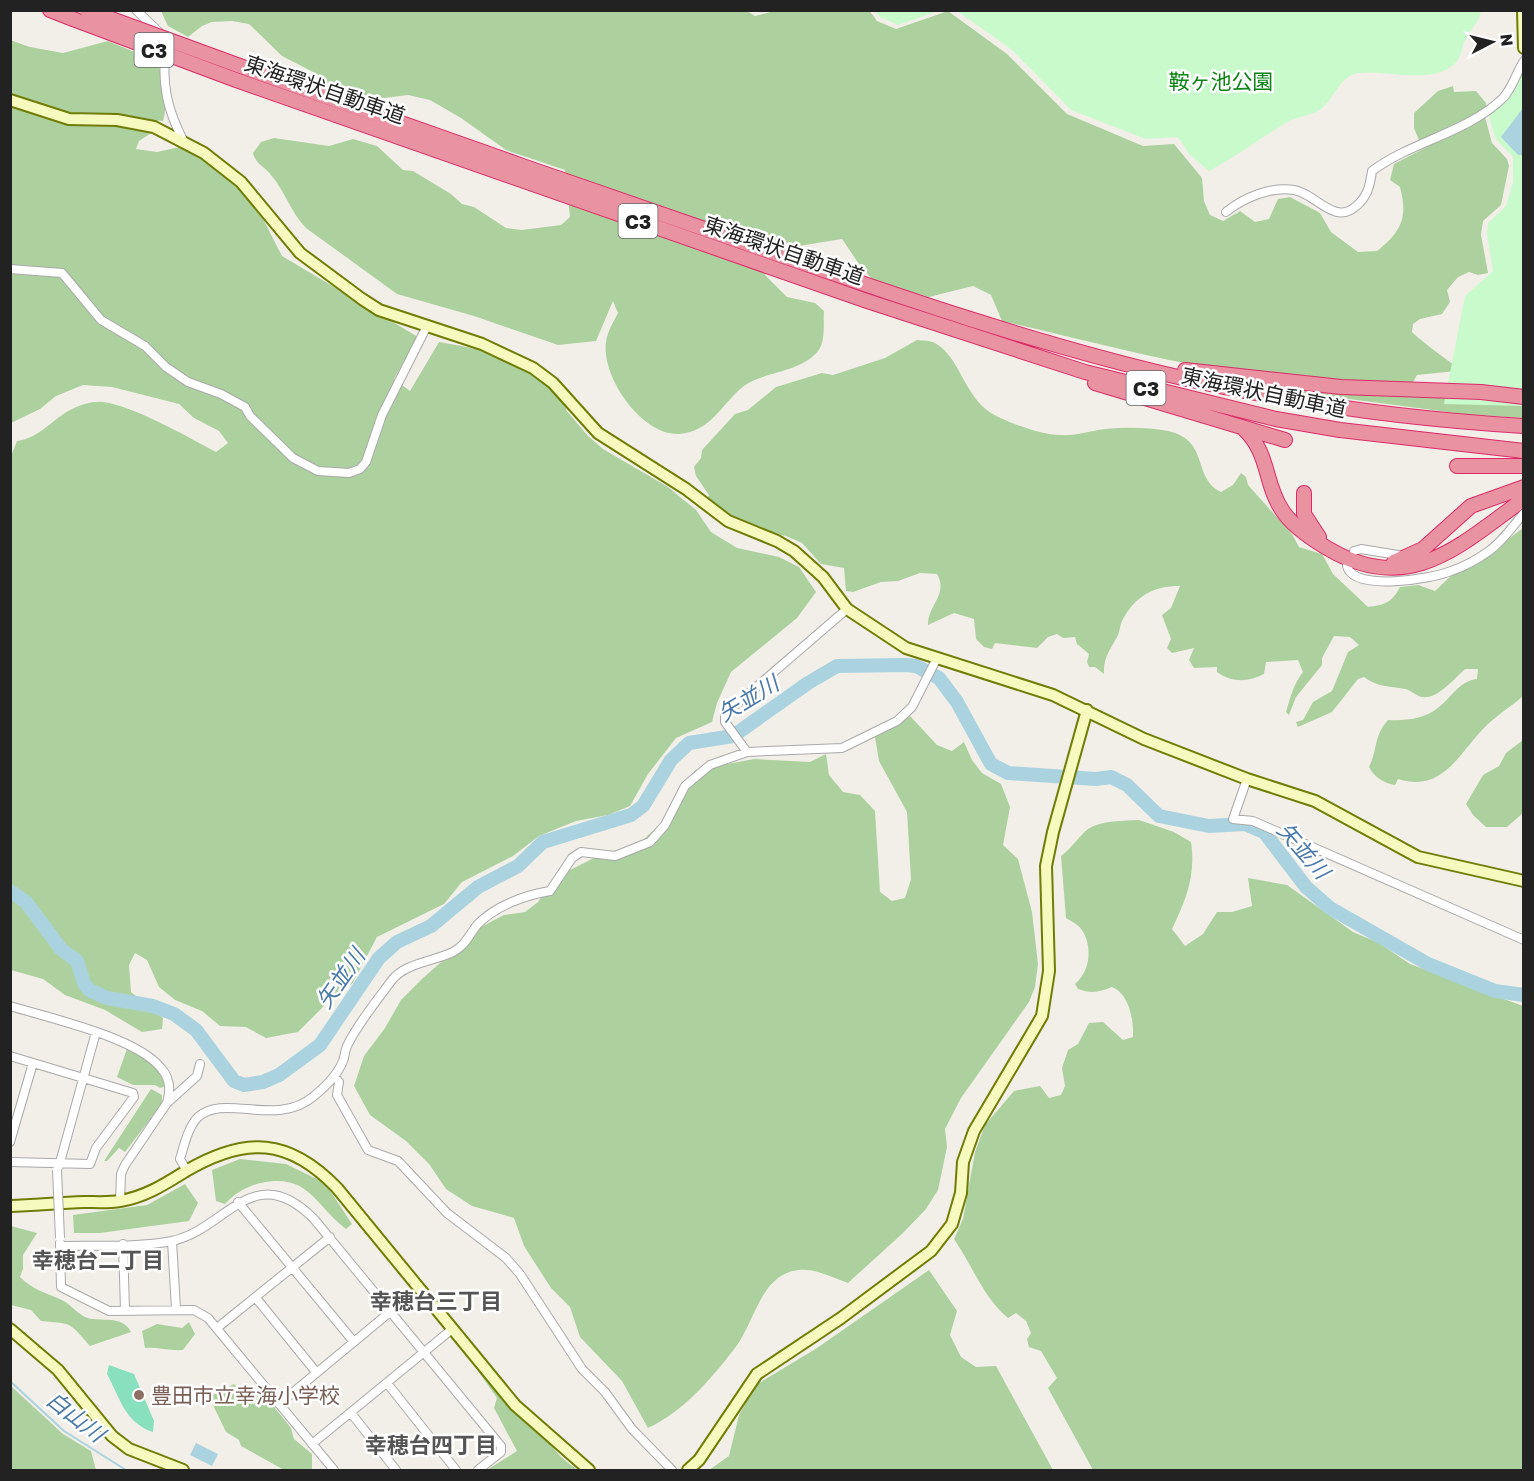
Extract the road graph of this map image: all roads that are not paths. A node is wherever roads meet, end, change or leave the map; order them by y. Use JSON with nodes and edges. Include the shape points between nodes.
{"nodes":[{"id":1,"x":50,"y":10,"type":"edge"},
{"id":2,"x":87,"y":10,"type":"edge"},
{"id":3,"x":136,"y":10,"type":"edge"},
{"id":4,"x":1523,"y":10,"type":"edge"},
{"id":5,"x":1524,"y":48,"type":"edge"},
{"id":6,"x":1524,"y":62,"type":"edge"},
{"id":7,"x":10,"y":100,"type":"edge"},
{"id":8,"x":183,"y":140,"type":"junction"},
{"id":9,"x":1226,"y":212,"type":"dead end"},
{"id":10,"x":783,"y":264,"type":"junction"},
{"id":11,"x":10,"y":269,"type":"edge"},
{"id":12,"x":427,"y":326,"type":"junction"},
{"id":13,"x":989,"y":343,"type":"junction"},
{"id":14,"x":1089,"y":352,"type":"junction"},
{"id":15,"x":1524,"y":397,"type":"edge"},
{"id":16,"x":1524,"y":426,"type":"edge"},
{"id":17,"x":1244,"y":429,"type":"junction"},
{"id":18,"x":1285,"y":440,"type":"dead end"},
{"id":19,"x":1524,"y":451,"type":"edge"},
{"id":20,"x":1457,"y":466,"type":"dead end"},
{"id":21,"x":1524,"y":466,"type":"edge"},
{"id":22,"x":1524,"y":487,"type":"edge"},
{"id":23,"x":1304,"y":493,"type":"dead end"},
{"id":24,"x":1524,"y":499,"type":"edge"},
{"id":25,"x":1524,"y":513,"type":"edge"},
{"id":26,"x":1354,"y":551,"type":"dead end"},
{"id":27,"x":1398,"y":555,"type":"dead end"},
{"id":28,"x":1347,"y":566,"type":"dead end"},
{"id":29,"x":847,"y":609,"type":"junction"},
{"id":30,"x":936,"y":660,"type":"junction"},
{"id":31,"x":1087,"y":710,"type":"junction"},
{"id":32,"x":747,"y":752,"type":"junction"},
{"id":33,"x":1247,"y":779,"type":"junction"},
{"id":34,"x":1524,"y":881,"type":"edge"},
{"id":35,"x":1524,"y":940,"type":"edge"},
{"id":36,"x":10,"y":1006,"type":"edge"},
{"id":37,"x":96,"y":1032,"type":"junction"},
{"id":38,"x":10,"y":1056,"type":"edge"},
{"id":39,"x":33,"y":1063,"type":"junction"},
{"id":40,"x":200,"y":1064,"type":"dead end"},
{"id":41,"x":84,"y":1077,"type":"junction"},
{"id":42,"x":334,"y":1077,"type":"junction"},
{"id":43,"x":167,"y":1103,"type":"junction"},
{"id":44,"x":10,"y":1142,"type":"edge"},
{"id":45,"x":10,"y":1162,"type":"edge"},
{"id":46,"x":58,"y":1167,"type":"junction"},
{"id":47,"x":187,"y":1171,"type":"junction"},
{"id":48,"x":120,"y":1201,"type":"junction"},
{"id":49,"x":238,"y":1202,"type":"junction"},
{"id":50,"x":10,"y":1206,"type":"edge"},
{"id":51,"x":330,"y":1237,"type":"junction"},
{"id":52,"x":172,"y":1241,"type":"junction"},
{"id":53,"x":60,"y":1242,"type":"junction"},
{"id":54,"x":123,"y":1244,"type":"junction"},
{"id":55,"x":292,"y":1267,"type":"junction"},
{"id":56,"x":256,"y":1298,"type":"junction"},
{"id":57,"x":176,"y":1309,"type":"junction"},
{"id":58,"x":125,"y":1310,"type":"junction"},
{"id":59,"x":390,"y":1312,"type":"junction"},
{"id":60,"x":217,"y":1328,"type":"junction"},
{"id":61,"x":10,"y":1329,"type":"edge"},
{"id":62,"x":451,"y":1330,"type":"junction"},
{"id":63,"x":354,"y":1342,"type":"junction"},
{"id":64,"x":424,"y":1353,"type":"junction"},
{"id":65,"x":316,"y":1372,"type":"junction"},
{"id":66,"x":387,"y":1383,"type":"junction"},
{"id":67,"x":279,"y":1404,"type":"junction"},
{"id":68,"x":351,"y":1413,"type":"junction"},
{"id":69,"x":312,"y":1444,"type":"junction"},
{"id":70,"x":157,"y":1461,"type":"junction"},
{"id":71,"x":150,"y":1470,"type":"edge"},
{"id":72,"x":183,"y":1470,"type":"edge"},
{"id":73,"x":334,"y":1470,"type":"edge"},
{"id":74,"x":396,"y":1470,"type":"edge"},
{"id":75,"x":456,"y":1470,"type":"edge"},
{"id":76,"x":478,"y":1470,"type":"edge"},
{"id":77,"x":589,"y":1470,"type":"edge"},
{"id":78,"x":672,"y":1470,"type":"edge"},
{"id":79,"x":688,"y":1470,"type":"edge"}],
"edges":[{"from":1,"to":10,"type":"highway","name":"東海環状自動車道","number":"C3","bridge":true,"via":[[236,80]]},
{"from":2,"to":10,"type":"highway","name":"東海環状自動車道","number":"C3","bridge":true},
{"from":3,"to":8,"type":"street","via":[[166,41],[164,71],[170,114]]},
{"from":4,"to":5,"type":"street"},
{"from":6,"to":9,"type":"street","via":[[1510,89],[1494,105],[1372,171],[1367,194],[1353,209],[1341,214],[1333,212],[1304,193],[1288,189],[1238,202]]},
{"from":7,"to":8,"type":"street","via":[[69,119],[141,124]]},
{"from":8,"to":12,"type":"street","via":[[241,182],[300,253],[379,310]]},
{"from":10,"to":13,"type":"highway","name":"東海環状自動車道","number":"C3"},
{"from":10,"to":14,"type":"highway","name":"東海環状自動車道","number":"C3"},
{"from":11,"to":12,"type":"street","via":[[62,273],[102,320],[145,346],[188,382],[245,407],[293,458],[318,471],[349,473],[366,462],[382,415]]},
{"from":12,"to":29,"type":"street","via":[[482,344],[533,368],[553,383],[598,433],[626,453],[686,489],[728,521],[794,551],[823,577]]},
{"from":13,"to":17,"type":"highway","via":[[1106,387]]},
{"from":13,"to":19,"type":"highway","name":"東海環状自動車道","number":"C3","via":[[1096,375],[1276,419]]},
{"from":14,"to":15,"type":"highway","via":[[1239,377]]},
{"from":14,"to":16,"type":"highway","name":"東海環状自動車道","number":"C3","via":[[1176,376],[1348,408]]},
{"from":17,"to":18,"type":"highway"},
{"from":17,"to":24,"type":"highway","via":[[1260,448],[1277,503],[1292,522],[1340,556],[1377,569],[1433,560],[1460,546]]},
{"from":20,"to":21,"type":"highway"},
{"from":22,"to":23,"type":"highway","via":[[1471,507],[1416,553],[1378,564],[1342,553],[1318,536],[1304,514]]},
{"from":25,"to":28,"type":"street","via":[[1489,551],[1452,571],[1415,581],[1371,580],[1354,577]]},
{"from":26,"to":27,"type":"street"},
{"from":29,"to":30,"type":"street","via":[[906,648]]},
{"from":29,"to":32,"type":"street","via":[[725,714],[725,722]]},
{"from":30,"to":31,"type":"street","via":[[1018,682]]},
{"from":30,"to":32,"type":"street","via":[[912,707],[897,721],[851,744],[819,750]]},
{"from":31,"to":33,"type":"street","via":[[1144,739]]},
{"from":31,"to":79,"type":"street","via":[[1046,866],[1049,971],[1042,1016],[974,1131],[963,1162],[961,1193],[952,1224],[931,1251],[757,1374],[699,1461]]},
{"from":32,"to":42,"type":"street","via":[[710,765],[696,775],[650,842],[615,856],[581,852],[550,891],[530,894],[487,916],[475,927],[470,939],[450,953],[400,972],[348,1045]]},
{"from":33,"to":34,"type":"street","via":[[1315,801],[1418,857]]},
{"from":33,"to":35,"type":"street","via":[[1233,819],[1253,821]]},
{"from":36,"to":37,"type":"street"},
{"from":37,"to":41,"type":"street"},
{"from":37,"to":43,"type":"street","via":[[123,1043],[161,1067],[170,1092]]},
{"from":38,"to":39,"type":"street"},
{"from":39,"to":41,"type":"street"},
{"from":39,"to":44,"type":"street"},
{"from":40,"to":43,"type":"street","via":[[197,1076]]},
{"from":41,"to":46,"type":"street"},
{"from":41,"to":46,"type":"street","via":[[133,1093],[134,1099],[96,1148],[90,1164]]},
{"from":42,"to":47,"type":"street","via":[[296,1109],[208,1111],[197,1118],[180,1159]]},
{"from":42,"to":78,"type":"street","via":[[339,1082],[337,1095],[368,1150],[398,1161],[447,1213],[506,1258],[578,1362],[632,1429]]},
{"from":43,"to":48,"type":"street","via":[[125,1165]]},
{"from":45,"to":46,"type":"street"},
{"from":46,"to":53,"type":"street","bridge":true},
{"from":47,"to":48,"type":"street","via":[[161,1187]]},
{"from":47,"to":62,"type":"street","via":[[231,1149],[280,1149],[302,1158],[337,1188]]},
{"from":48,"to":50,"type":"street"},
{"from":49,"to":51,"type":"street","via":[[253,1196],[290,1199],[302,1206]]},
{"from":49,"to":52,"type":"street","via":[[191,1234]]},
{"from":49,"to":55,"type":"street"},
{"from":51,"to":55,"type":"street"},
{"from":51,"to":59,"type":"street"},
{"from":52,"to":54,"type":"street"},
{"from":52,"to":57,"type":"street"},
{"from":53,"to":54,"type":"street"},
{"from":53,"to":58,"type":"street","via":[[61,1287],[99,1308]]},
{"from":54,"to":58,"type":"street"},
{"from":55,"to":56,"type":"street"},
{"from":55,"to":63,"type":"street"},
{"from":56,"to":60,"type":"street"},
{"from":56,"to":65,"type":"street"},
{"from":57,"to":58,"type":"street"},
{"from":57,"to":60,"type":"street","via":[[194,1310]]},
{"from":59,"to":63,"type":"street"},
{"from":59,"to":64,"type":"street"},
{"from":60,"to":67,"type":"street"},
{"from":61,"to":70,"type":"street","via":[[58,1370],[112,1436],[129,1449]]},
{"from":62,"to":64,"type":"street"},
{"from":62,"to":77,"type":"street","via":[[515,1404]]},
{"from":63,"to":65,"type":"street"},
{"from":64,"to":66,"type":"street"},
{"from":64,"to":76,"type":"street","via":[[501,1446],[501,1452]]},
{"from":65,"to":67,"type":"street"},
{"from":66,"to":68,"type":"street"},
{"from":66,"to":75,"type":"street"},
{"from":67,"to":69,"type":"street"},
{"from":68,"to":69,"type":"street"},
{"from":68,"to":74,"type":"street"},
{"from":69,"to":73,"type":"street"},
{"from":70,"to":71,"type":"street"},
{"from":70,"to":72,"type":"street"}]}
